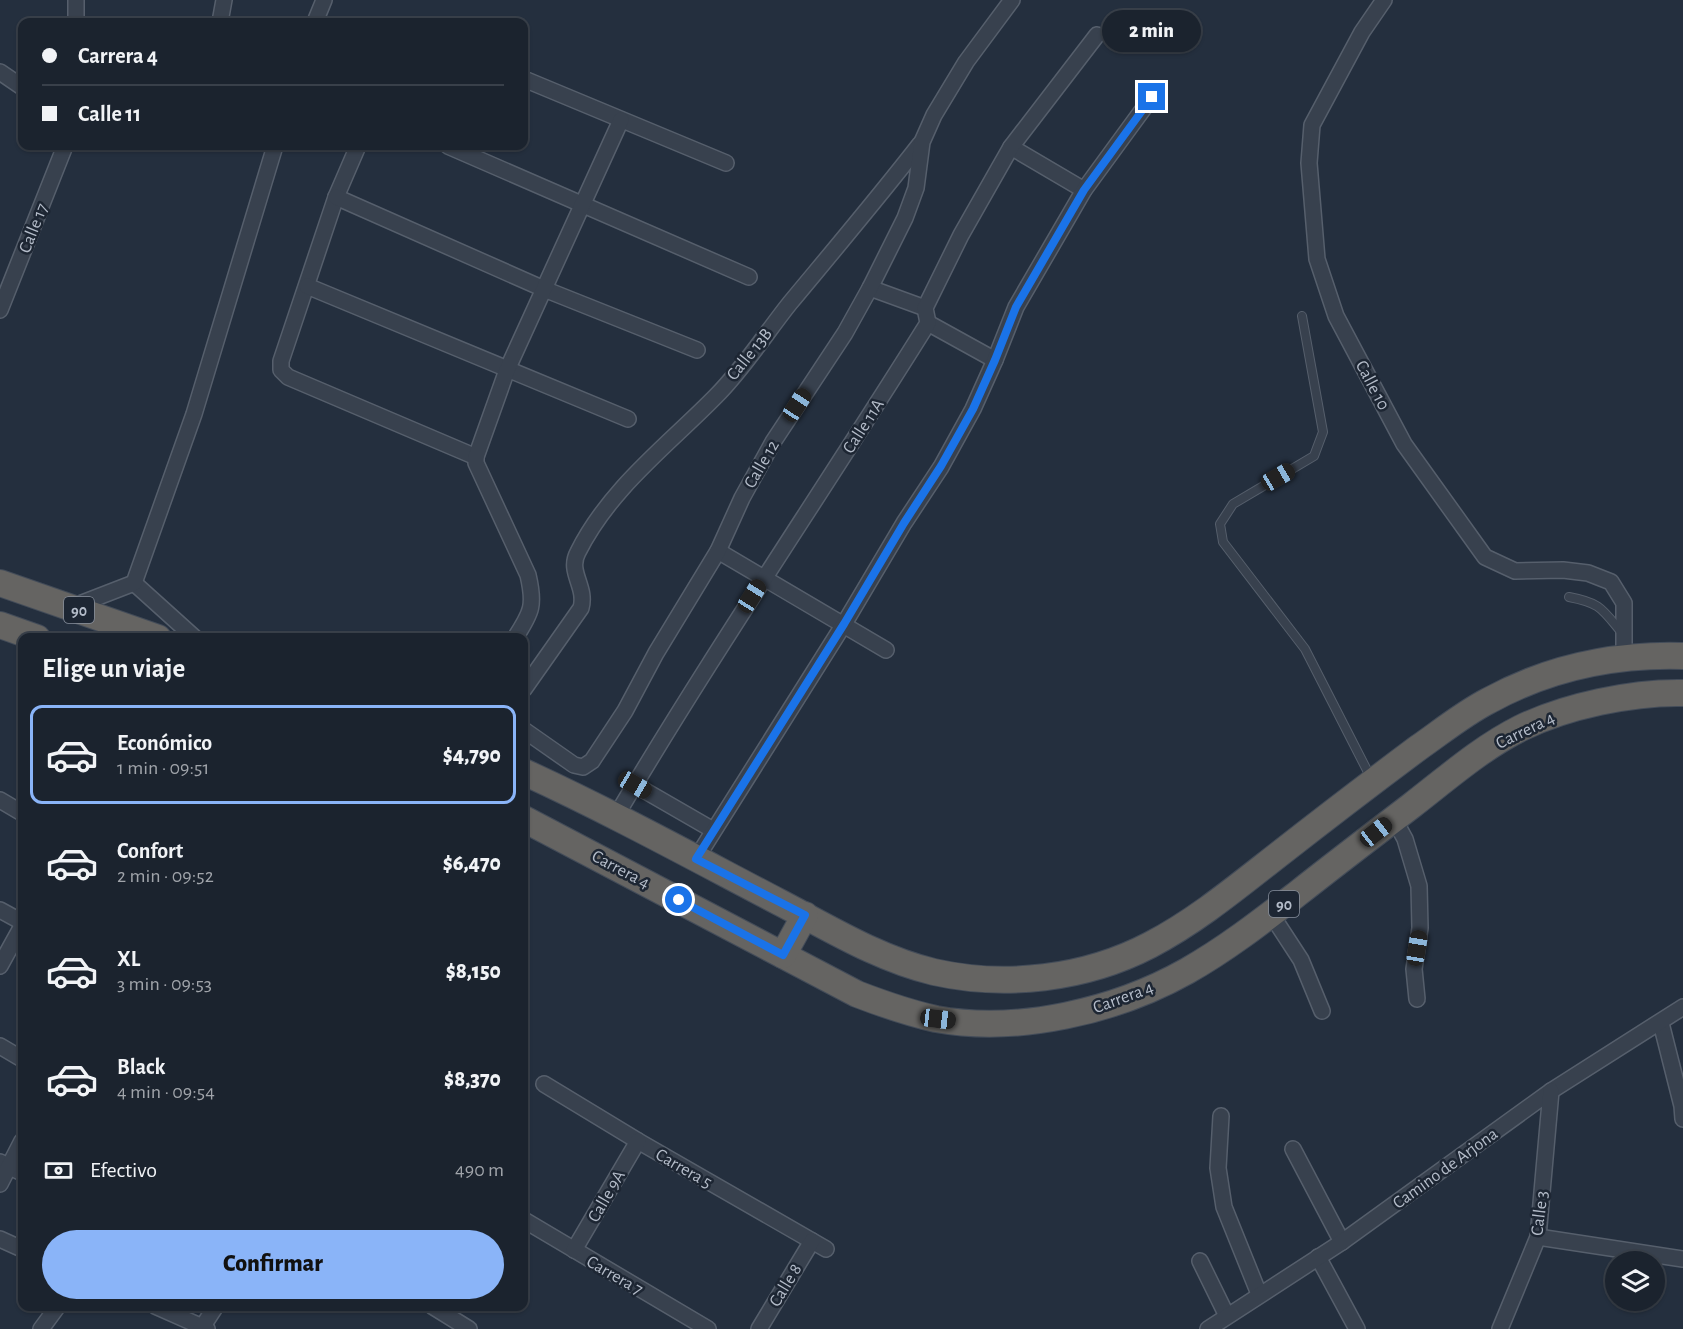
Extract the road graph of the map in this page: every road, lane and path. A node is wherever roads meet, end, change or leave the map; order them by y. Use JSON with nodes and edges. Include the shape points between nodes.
{"nodes":[{"id":1,"x":76,"y":0,"type":"edge"},
{"id":2,"x":224,"y":0,"type":"edge"},
{"id":3,"x":324,"y":0,"type":"edge"},
{"id":4,"x":1012,"y":0,"type":"edge"},
{"id":5,"x":1384,"y":0,"type":"edge"},
{"id":6,"x":76,"y":18,"type":"edge"},
{"id":7,"x":221,"y":18,"type":"edge"},
{"id":8,"x":317,"y":18,"type":"edge"},
{"id":9,"x":1097,"y":35,"type":"dead end"},
{"id":10,"x":0,"y":72,"type":"edge"},
{"id":11,"x":528,"y":81,"type":"edge"},
{"id":12,"x":18,"y":84,"type":"edge"},
{"id":13,"x":1152,"y":97,"type":"dead end"},
{"id":14,"x":621,"y":120,"type":"junction"},
{"id":15,"x":922,"y":142,"type":"junction"},
{"id":16,"x":1011,"y":147,"type":"junction"},
{"id":17,"x":63,"y":150,"type":"edge"},
{"id":18,"x":274,"y":150,"type":"edge"},
{"id":19,"x":356,"y":150,"type":"edge"},
{"id":20,"x":457,"y":150,"type":"edge"},
{"id":21,"x":726,"y":163,"type":"dead end"},
{"id":22,"x":1084,"y":190,"type":"junction"},
{"id":23,"x":336,"y":198,"type":"junction"},
{"id":24,"x":583,"y":204,"type":"junction"},
{"id":25,"x":749,"y":277,"type":"dead end"},
{"id":26,"x":307,"y":286,"type":"junction"},
{"id":27,"x":870,"y":288,"type":"junction"},
{"id":28,"x":544,"y":289,"type":"junction"},
{"id":29,"x":0,"y":310,"type":"edge"},
{"id":30,"x":926,"y":315,"type":"junction"},
{"id":31,"x":1302,"y":316,"type":"dead end"},
{"id":32,"x":697,"y":350,"type":"dead end"},
{"id":33,"x":995,"y":360,"type":"junction"},
{"id":34,"x":507,"y":370,"type":"junction"},
{"id":35,"x":628,"y":419,"type":"dead end"},
{"id":36,"x":476,"y":457,"type":"junction"},
{"id":37,"x":718,"y":551,"type":"junction"},
{"id":38,"x":764,"y":577,"type":"junction"},
{"id":39,"x":0,"y":583,"type":"edge"},
{"id":40,"x":134,"y":583,"type":"junction"},
{"id":41,"x":1569,"y":597,"type":"dead end"},
{"id":42,"x":72,"y":608,"type":"junction"},
{"id":43,"x":844,"y":624,"type":"junction"},
{"id":44,"x":0,"y":625,"type":"edge"},
{"id":45,"x":23,"y":633,"type":"edge"},
{"id":46,"x":144,"y":633,"type":"edge"},
{"id":47,"x":189,"y":633,"type":"edge"},
{"id":48,"x":518,"y":633,"type":"edge"},
{"id":49,"x":1624,"y":646,"type":"junction"},
{"id":50,"x":886,"y":650,"type":"dead end"},
{"id":51,"x":1683,"y":656,"type":"edge"},
{"id":52,"x":528,"y":683,"type":"edge"},
{"id":53,"x":1683,"y":693,"type":"edge"},
{"id":54,"x":528,"y":733,"type":"edge"},
{"id":55,"x":528,"y":774,"type":"edge"},
{"id":56,"x":1373,"y":781,"type":"junction"},
{"id":57,"x":635,"y":785,"type":"junction"},
{"id":58,"x":0,"y":800,"type":"edge"},
{"id":59,"x":18,"y":811,"type":"edge"},
{"id":60,"x":616,"y":816,"type":"junction"},
{"id":61,"x":1394,"y":819,"type":"junction"},
{"id":62,"x":528,"y":821,"type":"edge"},
{"id":63,"x":713,"y":830,"type":"junction"},
{"id":64,"x":696,"y":859,"type":"junction"},
{"id":65,"x":0,"y":910,"type":"edge"},
{"id":66,"x":1271,"y":914,"type":"junction"},
{"id":67,"x":805,"y":915,"type":"junction"},
{"id":68,"x":18,"y":921,"type":"edge"},
{"id":69,"x":18,"y":932,"type":"edge"},
{"id":70,"x":783,"y":955,"type":"junction"},
{"id":71,"x":0,"y":966,"type":"edge"},
{"id":72,"x":1417,"y":999,"type":"dead end"},
{"id":73,"x":1683,"y":1007,"type":"edge"},
{"id":74,"x":1322,"y":1011,"type":"dead end"},
{"id":75,"x":1661,"y":1023,"type":"junction"},
{"id":76,"x":0,"y":1046,"type":"edge"},
{"id":77,"x":18,"y":1057,"type":"edge"},
{"id":78,"x":544,"y":1084,"type":"dead end"},
{"id":79,"x":1551,"y":1091,"type":"junction"},
{"id":80,"x":1221,"y":1116,"type":"dead end"},
{"id":81,"x":1683,"y":1119,"type":"edge"},
{"id":82,"x":638,"y":1141,"type":"junction"},
{"id":83,"x":1293,"y":1149,"type":"dead end"},
{"id":84,"x":18,"y":1151,"type":"edge"},
{"id":85,"x":11,"y":1168,"type":"edge"},
{"id":86,"x":0,"y":1184,"type":"edge"},
{"id":87,"x":528,"y":1222,"type":"edge"},
{"id":88,"x":1538,"y":1237,"type":"junction"},
{"id":89,"x":0,"y":1239,"type":"edge"},
{"id":90,"x":812,"y":1241,"type":"junction"},
{"id":91,"x":1342,"y":1242,"type":"junction"},
{"id":92,"x":18,"y":1247,"type":"edge"},
{"id":93,"x":826,"y":1249,"type":"dead end"},
{"id":94,"x":574,"y":1250,"type":"junction"},
{"id":95,"x":1318,"y":1257,"type":"junction"},
{"id":96,"x":1683,"y":1259,"type":"edge"},
{"id":97,"x":1200,"y":1262,"type":"dead end"},
{"id":98,"x":1259,"y":1294,"type":"junction"},
{"id":99,"x":54,"y":1311,"type":"edge"},
{"id":100,"x":166,"y":1311,"type":"edge"},
{"id":101,"x":213,"y":1311,"type":"edge"},
{"id":102,"x":440,"y":1311,"type":"edge"},
{"id":103,"x":1227,"y":1316,"type":"junction"},
{"id":104,"x":203,"y":1328,"type":"edge"},
{"id":105,"x":41,"y":1329,"type":"edge"},
{"id":106,"x":469,"y":1329,"type":"edge"},
{"id":107,"x":708,"y":1329,"type":"edge"},
{"id":108,"x":759,"y":1329,"type":"edge"},
{"id":109,"x":1208,"y":1329,"type":"edge"},
{"id":110,"x":1357,"y":1329,"type":"edge"},
{"id":111,"x":1500,"y":1329,"type":"edge"}],
"edges":[{"from":1,"to":6,"type":"street"},
{"from":2,"to":7,"type":"street"},
{"from":3,"to":8,"type":"street"},
{"from":4,"to":15,"type":"street","name":"Calle 12","via":[[966,63]]},
{"from":5,"to":49,"type":"street","name":"Calle 10","via":[[1362,32],[1312,125],[1310,163],[1317,259],[1336,316],[1404,444],[1485,557],[1515,571],[1571,571],[1611,582],[1624,603]]},
{"from":9,"to":16,"type":"street","name":"Calle 11A"},
{"from":10,"to":12,"type":"street"},
{"from":11,"to":14,"type":"street"},
{"from":13,"to":22,"type":"street"},
{"from":14,"to":21,"type":"street"},
{"from":14,"to":24,"type":"street"},
{"from":15,"to":27,"type":"street","name":"Calle 12","via":[[916,188]]},
{"from":15,"to":52,"type":"street","name":"Calle 13B","via":[[718,394],[639,468],[605,509],[573,562],[584,598],[580,608]]},
{"from":16,"to":22,"type":"street"},
{"from":16,"to":30,"type":"street","name":"Calle 11A","via":[[961,235]]},
{"from":17,"to":29,"type":"street","name":"Calle 17"},
{"from":18,"to":40,"type":"street","via":[[194,414]]},
{"from":19,"to":23,"type":"street"},
{"from":20,"to":24,"type":"street"},
{"from":22,"to":33,"type":"street","via":[[1016,307]]},
{"from":23,"to":26,"type":"street"},
{"from":23,"to":28,"type":"street"},
{"from":24,"to":25,"type":"street"},
{"from":24,"to":28,"type":"street"},
{"from":26,"to":34,"type":"street"},
{"from":26,"to":36,"type":"street","via":[[281,370],[288,377]]},
{"from":27,"to":30,"type":"street"},
{"from":27,"to":37,"type":"street","name":"Calle 12","via":[[773,442]]},
{"from":28,"to":32,"type":"street"},
{"from":28,"to":34,"type":"street"},
{"from":30,"to":33,"type":"street"},
{"from":30,"to":38,"type":"street","name":"Calle 11A","via":[[861,430]]},
{"from":31,"to":56,"type":"lane","via":[[1323,432],[1314,456],[1233,504],[1220,524],[1223,542],[1305,649]]},
{"from":33,"to":43,"type":"street","via":[[941,466]]},
{"from":34,"to":35,"type":"street"},
{"from":34,"to":36,"type":"street"},
{"from":36,"to":48,"type":"street","via":[[533,594],[532,607]]},
{"from":37,"to":38,"type":"street"},
{"from":37,"to":54,"type":"street","name":"Calle 12","via":[[592,761],[583,767],[574,765]]},
{"from":38,"to":43,"type":"street"},
{"from":38,"to":57,"type":"street","name":"Calle 11A"},
{"from":39,"to":42,"type":"highway","number":"90"},
{"from":40,"to":42,"type":"street"},
{"from":40,"to":47,"type":"street"},
{"from":41,"to":49,"type":"lane","via":[[1599,606]]},
{"from":42,"to":46,"type":"highway","number":"90"},
{"from":43,"to":50,"type":"street"},
{"from":43,"to":63,"type":"street"},
{"from":44,"to":45,"type":"highway"},
{"from":49,"to":51,"type":"highway","number":"90"},
{"from":49,"to":56,"type":"highway","number":"90","via":[[1591,663],[1553,673],[1489,700]]},
{"from":53,"to":61,"type":"highway","name":"Carrera 4","number":"90","via":[[1598,703],[1521,728]]},
{"from":55,"to":60,"type":"highway","number":"90"},
{"from":56,"to":67,"type":"highway","number":"90","via":[[1182,926],[1148,946],[1066,974],[997,979],[932,971],[895,960]]},
{"from":57,"to":60,"type":"street","name":"Calle 11A"},
{"from":57,"to":63,"type":"street"},
{"from":58,"to":59,"type":"street"},
{"from":60,"to":64,"type":"highway","number":"90"},
{"from":61,"to":66,"type":"highway","name":"Carrera 4","number":"90"},
{"from":61,"to":72,"type":"street","via":[[1405,839],[1419,886],[1420,928],[1414,969]]},
{"from":62,"to":70,"type":"highway","name":"Carrera 4","number":"90"},
{"from":63,"to":64,"type":"street"},
{"from":64,"to":67,"type":"highway","number":"90"},
{"from":65,"to":68,"type":"street"},
{"from":66,"to":70,"type":"highway","name":"Carrera 4","number":"90","via":[[1220,951],[1154,987],[1084,1011],[1011,1023],[972,1023],[903,1011],[857,994]]},
{"from":66,"to":74,"type":"street","via":[[1301,960]]},
{"from":67,"to":70,"type":"highway"},
{"from":69,"to":71,"type":"street"},
{"from":73,"to":75,"type":"street","name":"Camino de Arjona"},
{"from":75,"to":79,"type":"street","name":"Camino de Arjona"},
{"from":75,"to":81,"type":"street"},
{"from":76,"to":77,"type":"street"},
{"from":78,"to":82,"type":"street","name":"Carrera 5"},
{"from":79,"to":88,"type":"street","name":"Calle 3"},
{"from":79,"to":91,"type":"street","name":"Camino de Arjona"},
{"from":80,"to":98,"type":"street","via":[[1218,1168],[1224,1207]]},
{"from":82,"to":90,"type":"street","name":"Carrera 5"},
{"from":82,"to":94,"type":"street","name":"Calle 9A"},
{"from":83,"to":91,"type":"street"},
{"from":84,"to":85,"type":"street"},
{"from":85,"to":86,"type":"street"},
{"from":87,"to":94,"type":"street","name":"Carrera 7"},
{"from":88,"to":96,"type":"street"},
{"from":88,"to":111,"type":"street","name":"Calle 3"},
{"from":89,"to":92,"type":"street"},
{"from":90,"to":93,"type":"street","name":"Carrera 5"},
{"from":90,"to":108,"type":"street","name":"Calle 8"},
{"from":91,"to":95,"type":"street","name":"Camino de Arjona"},
{"from":94,"to":107,"type":"street","name":"Carrera 7"},
{"from":95,"to":98,"type":"street","name":"Camino de Arjona"},
{"from":95,"to":110,"type":"street"},
{"from":97,"to":103,"type":"street"},
{"from":98,"to":103,"type":"street","name":"Camino de Arjona"},
{"from":99,"to":105,"type":"street"},
{"from":100,"to":104,"type":"street"},
{"from":101,"to":104,"type":"street"},
{"from":102,"to":106,"type":"street"},
{"from":103,"to":109,"type":"street","name":"Camino de Arjona"}]}
